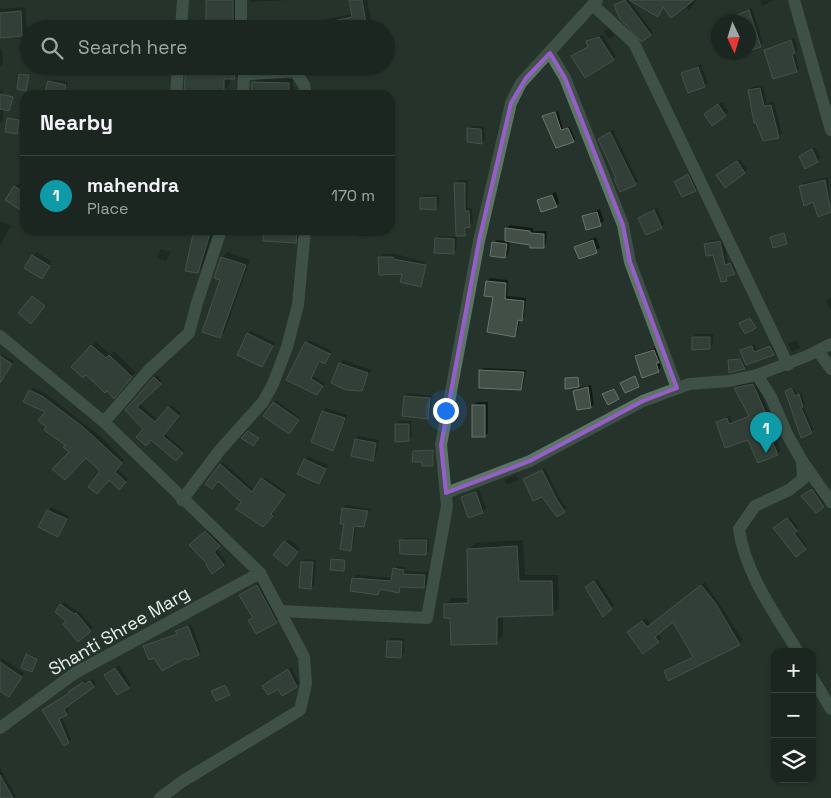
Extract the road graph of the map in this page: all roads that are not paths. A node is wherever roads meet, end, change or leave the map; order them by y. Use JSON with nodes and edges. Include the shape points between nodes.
{"nodes":[{"id":1,"x":183,"y":0,"type":"edge"},
{"id":2,"x":241,"y":0,"type":"edge"},
{"id":3,"x":794,"y":0,"type":"edge"},
{"id":4,"x":595,"y":2,"type":"edge"},
{"id":5,"x":182,"y":20,"type":"edge"},
{"id":6,"x":241,"y":20,"type":"edge"},
{"id":7,"x":550,"y":53,"type":"junction"},
{"id":8,"x":177,"y":75,"type":"edge"},
{"id":9,"x":242,"y":75,"type":"edge"},
{"id":10,"x":298,"y":75,"type":"edge"},
{"id":11,"x":176,"y":90,"type":"edge"},
{"id":12,"x":243,"y":90,"type":"edge"},
{"id":13,"x":305,"y":90,"type":"edge"},
{"id":14,"x":831,"y":130,"type":"edge"},
{"id":15,"x":219,"y":235,"type":"edge"},
{"id":16,"x":305,"y":235,"type":"edge"},
{"id":17,"x":0,"y":336,"type":"edge"},
{"id":18,"x":831,"y":344,"type":"edge"},
{"id":19,"x":818,"y":351,"type":"junction"},
{"id":20,"x":788,"y":365,"type":"junction"},
{"id":21,"x":831,"y":369,"type":"edge"},
{"id":22,"x":757,"y":375,"type":"junction"},
{"id":23,"x":677,"y":388,"type":"junction"},
{"id":24,"x":104,"y":422,"type":"junction"},
{"id":25,"x":802,"y":461,"type":"junction"},
{"id":26,"x":446,"y":493,"type":"junction"},
{"id":27,"x":182,"y":500,"type":"junction"},
{"id":28,"x":831,"y":502,"type":"edge"},
{"id":29,"x":260,"y":573,"type":"junction"},
{"id":30,"x":280,"y":611,"type":"junction"},
{"id":31,"x":796,"y":648,"type":"edge"},
{"id":32,"x":816,"y":683,"type":"edge"},
{"id":33,"x":831,"y":708,"type":"edge"},
{"id":34,"x":0,"y":728,"type":"edge"},
{"id":35,"x":160,"y":798,"type":"edge"}],
"edges":[{"from":1,"to":5,"type":"street"},
{"from":2,"to":6,"type":"street"},
{"from":3,"to":14,"type":"street"},
{"from":4,"to":7,"type":"street"},
{"from":4,"to":20,"type":"street","via":[[634,43]]},
{"from":7,"to":23,"type":"street","via":[[566,78],[622,225],[630,262]]},
{"from":7,"to":26,"type":"street","via":[[521,83],[505,130],[479,241],[441,445]]},
{"from":8,"to":11,"type":"street"},
{"from":9,"to":12,"type":"street"},
{"from":10,"to":13,"type":"street"},
{"from":15,"to":24,"type":"street","via":[[189,333],[149,370]]},
{"from":16,"to":27,"type":"street","via":[[298,305],[273,384],[263,402],[220,450]]},
{"from":17,"to":24,"type":"street"},
{"from":18,"to":19,"type":"street"},
{"from":19,"to":20,"type":"street"},
{"from":19,"to":21,"type":"street"},
{"from":20,"to":22,"type":"street"},
{"from":22,"to":23,"type":"street"},
{"from":22,"to":25,"type":"street"},
{"from":23,"to":26,"type":"street","via":[[643,400],[530,461]]},
{"from":24,"to":27,"type":"street"},
{"from":25,"to":28,"type":"street"},
{"from":25,"to":31,"type":"street","via":[[803,479],[789,490],[755,506],[740,529],[742,550]]},
{"from":26,"to":30,"type":"street","via":[[447,506],[427,618]]},
{"from":27,"to":29,"type":"street"},
{"from":29,"to":30,"type":"street"},
{"from":29,"to":34,"type":"street","name":"Shanti Shree Marg","via":[[75,673]]},
{"from":30,"to":35,"type":"street","via":[[304,658],[306,684],[300,710]]},
{"from":32,"to":33,"type":"street"}]}
